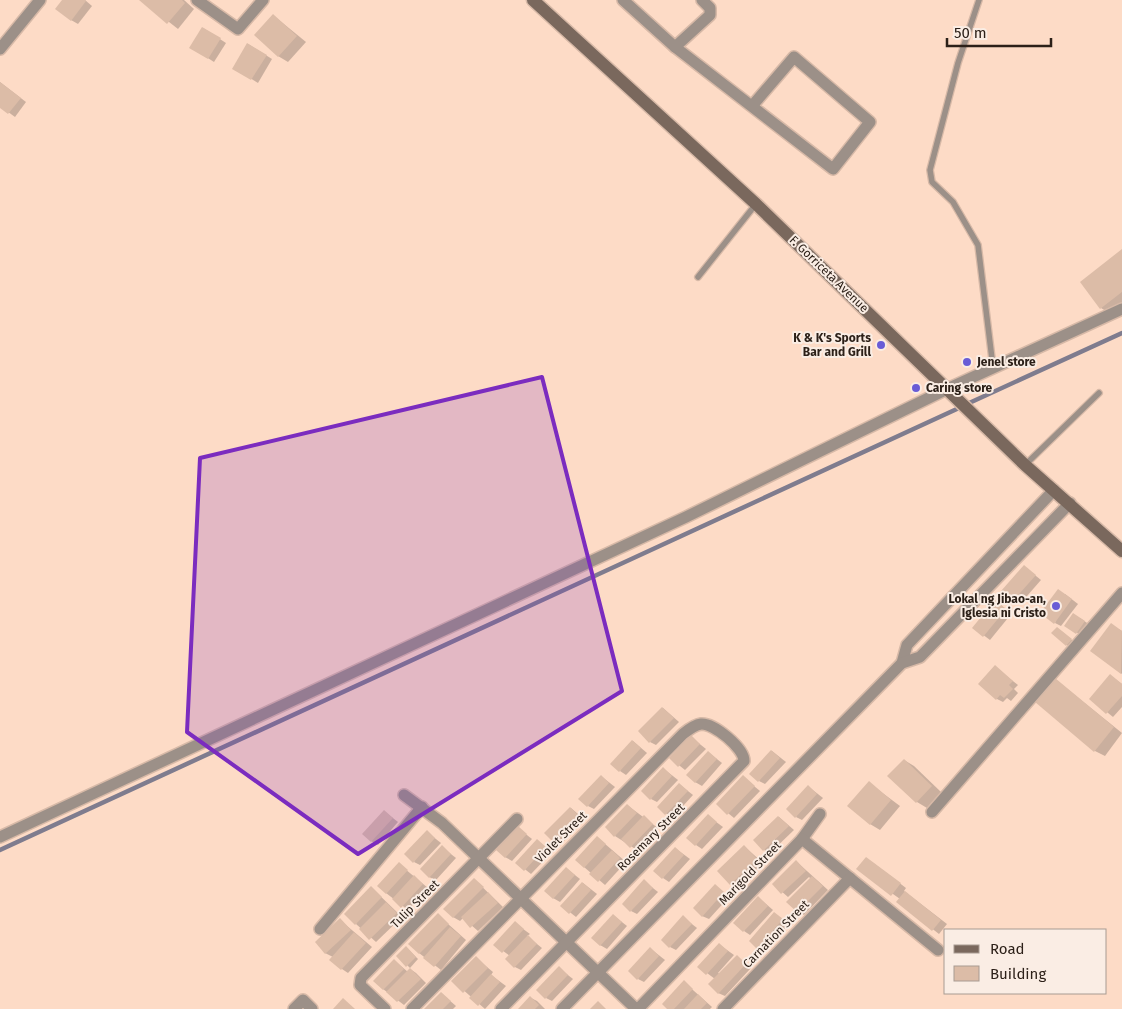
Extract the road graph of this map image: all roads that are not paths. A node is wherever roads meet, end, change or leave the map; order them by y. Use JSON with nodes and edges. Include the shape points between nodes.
{"nodes":[{"id":1,"x":40,"y":0,"type":"edge"},
{"id":2,"x":197,"y":0,"type":"edge"},
{"id":3,"x":263,"y":0,"type":"edge"},
{"id":4,"x":534,"y":0,"type":"edge"},
{"id":5,"x":623,"y":0,"type":"edge"},
{"id":6,"x":702,"y":0,"type":"edge"},
{"id":7,"x":979,"y":0,"type":"edge"},
{"id":8,"x":675,"y":47,"type":"junction"},
{"id":9,"x":0,"y":49,"type":"edge"},
{"id":10,"x":752,"y":106,"type":"junction"},
{"id":11,"x":756,"y":204,"type":"junction"},
{"id":12,"x":698,"y":277,"type":"dead end"},
{"id":13,"x":1122,"y":309,"type":"edge"},
{"id":14,"x":993,"y":367,"type":"junction"},
{"id":15,"x":947,"y":389,"type":"junction"},
{"id":16,"x":1099,"y":393,"type":"dead end"},
{"id":17,"x":1025,"y":465,"type":"junction"},
{"id":18,"x":1054,"y":490,"type":"junction"},
{"id":19,"x":1070,"y":503,"type":"junction"},
{"id":20,"x":1122,"y":550,"type":"edge"},
{"id":21,"x":1122,"y":593,"type":"edge"},
{"id":22,"x":902,"y":663,"type":"junction"},
{"id":23,"x":739,"y":748,"type":"joint"},
{"id":24,"x":404,"y":795,"type":"dead end"},
{"id":25,"x":422,"y":807,"type":"junction"},
{"id":26,"x":932,"y":812,"type":"dead end"},
{"id":27,"x":820,"y":814,"type":"dead end"},
{"id":28,"x":517,"y":819,"type":"dead end"},
{"id":29,"x":0,"y":837,"type":"edge"},
{"id":30,"x":802,"y":839,"type":"junction"},
{"id":31,"x":479,"y":858,"type":"junction"},
{"id":32,"x":850,"y":878,"type":"junction"},
{"id":33,"x":520,"y":898,"type":"junction"},
{"id":34,"x":320,"y":929,"type":"dead end"},
{"id":35,"x":566,"y":943,"type":"junction"},
{"id":36,"x":938,"y":950,"type":"dead end"},
{"id":37,"x":598,"y":972,"type":"junction"},
{"id":38,"x":294,"y":1009,"type":"edge"},
{"id":39,"x":312,"y":1009,"type":"edge"},
{"id":40,"x":385,"y":1009,"type":"edge"},
{"id":41,"x":412,"y":1009,"type":"edge"},
{"id":42,"x":501,"y":1009,"type":"edge"},
{"id":43,"x":562,"y":1009,"type":"edge"},
{"id":44,"x":637,"y":1009,"type":"edge"},
{"id":45,"x":722,"y":1009,"type":"edge"}],
"edges":[{"from":1,"to":9,"type":"street"},
{"from":2,"to":3,"type":"street","via":[[238,28]]},
{"from":4,"to":11,"type":"main road","name":"F. Gorriceta Avenue"},
{"from":5,"to":8,"type":"street"},
{"from":6,"to":8,"type":"street","via":[[710,8],[710,15]]},
{"from":7,"to":14,"type":"lane","via":[[953,79],[930,177],[953,202],[978,245]]},
{"from":8,"to":10,"type":"street"},
{"from":10,"to":10,"type":"street","via":[[833,169],[870,122],[794,57]]},
{"from":11,"to":12,"type":"lane"},
{"from":11,"to":15,"type":"main road","name":"F. Gorriceta Avenue"},
{"from":13,"to":14,"type":"street"},
{"from":14,"to":15,"type":"street"},
{"from":15,"to":17,"type":"main road","name":"F. Gorriceta Avenue"},
{"from":15,"to":29,"type":"street","via":[[686,518]]},
{"from":16,"to":17,"type":"lane"},
{"from":17,"to":18,"type":"main road","name":"F. Gorriceta Avenue"},
{"from":18,"to":19,"type":"main road","name":"F. Gorriceta Avenue"},
{"from":18,"to":22,"type":"street","via":[[907,645]]},
{"from":19,"to":20,"type":"main road","name":"F. Gorriceta Avenue"},
{"from":19,"to":22,"type":"street","via":[[920,657]]},
{"from":21,"to":26,"type":"street"},
{"from":22,"to":37,"type":"street"},
{"from":23,"to":33,"type":"street","name":"Violet Street","via":[[711,725],[692,727]]},
{"from":23,"to":35,"type":"street","name":"Rosemary Street","via":[[744,762]]},
{"from":24,"to":25,"type":"street"},
{"from":25,"to":31,"type":"street"},
{"from":25,"to":34,"type":"street"},
{"from":27,"to":30,"type":"street","name":"Marigold Street"},
{"from":28,"to":31,"type":"street","name":"Tulip Street"},
{"from":30,"to":32,"type":"street"},
{"from":30,"to":44,"type":"street","name":"Marigold Street"},
{"from":31,"to":33,"type":"street"},
{"from":31,"to":40,"type":"street","name":"Tulip Street","via":[[360,978],[360,985]]},
{"from":32,"to":36,"type":"street"},
{"from":32,"to":45,"type":"street","name":"Carnation Street"},
{"from":33,"to":35,"type":"street"},
{"from":33,"to":41,"type":"street","name":"Violet Street"},
{"from":35,"to":37,"type":"street"},
{"from":35,"to":42,"type":"street"},
{"from":37,"to":43,"type":"street"},
{"from":37,"to":44,"type":"street"},
{"from":38,"to":39,"type":"street","via":[[303,1000]]}]}
